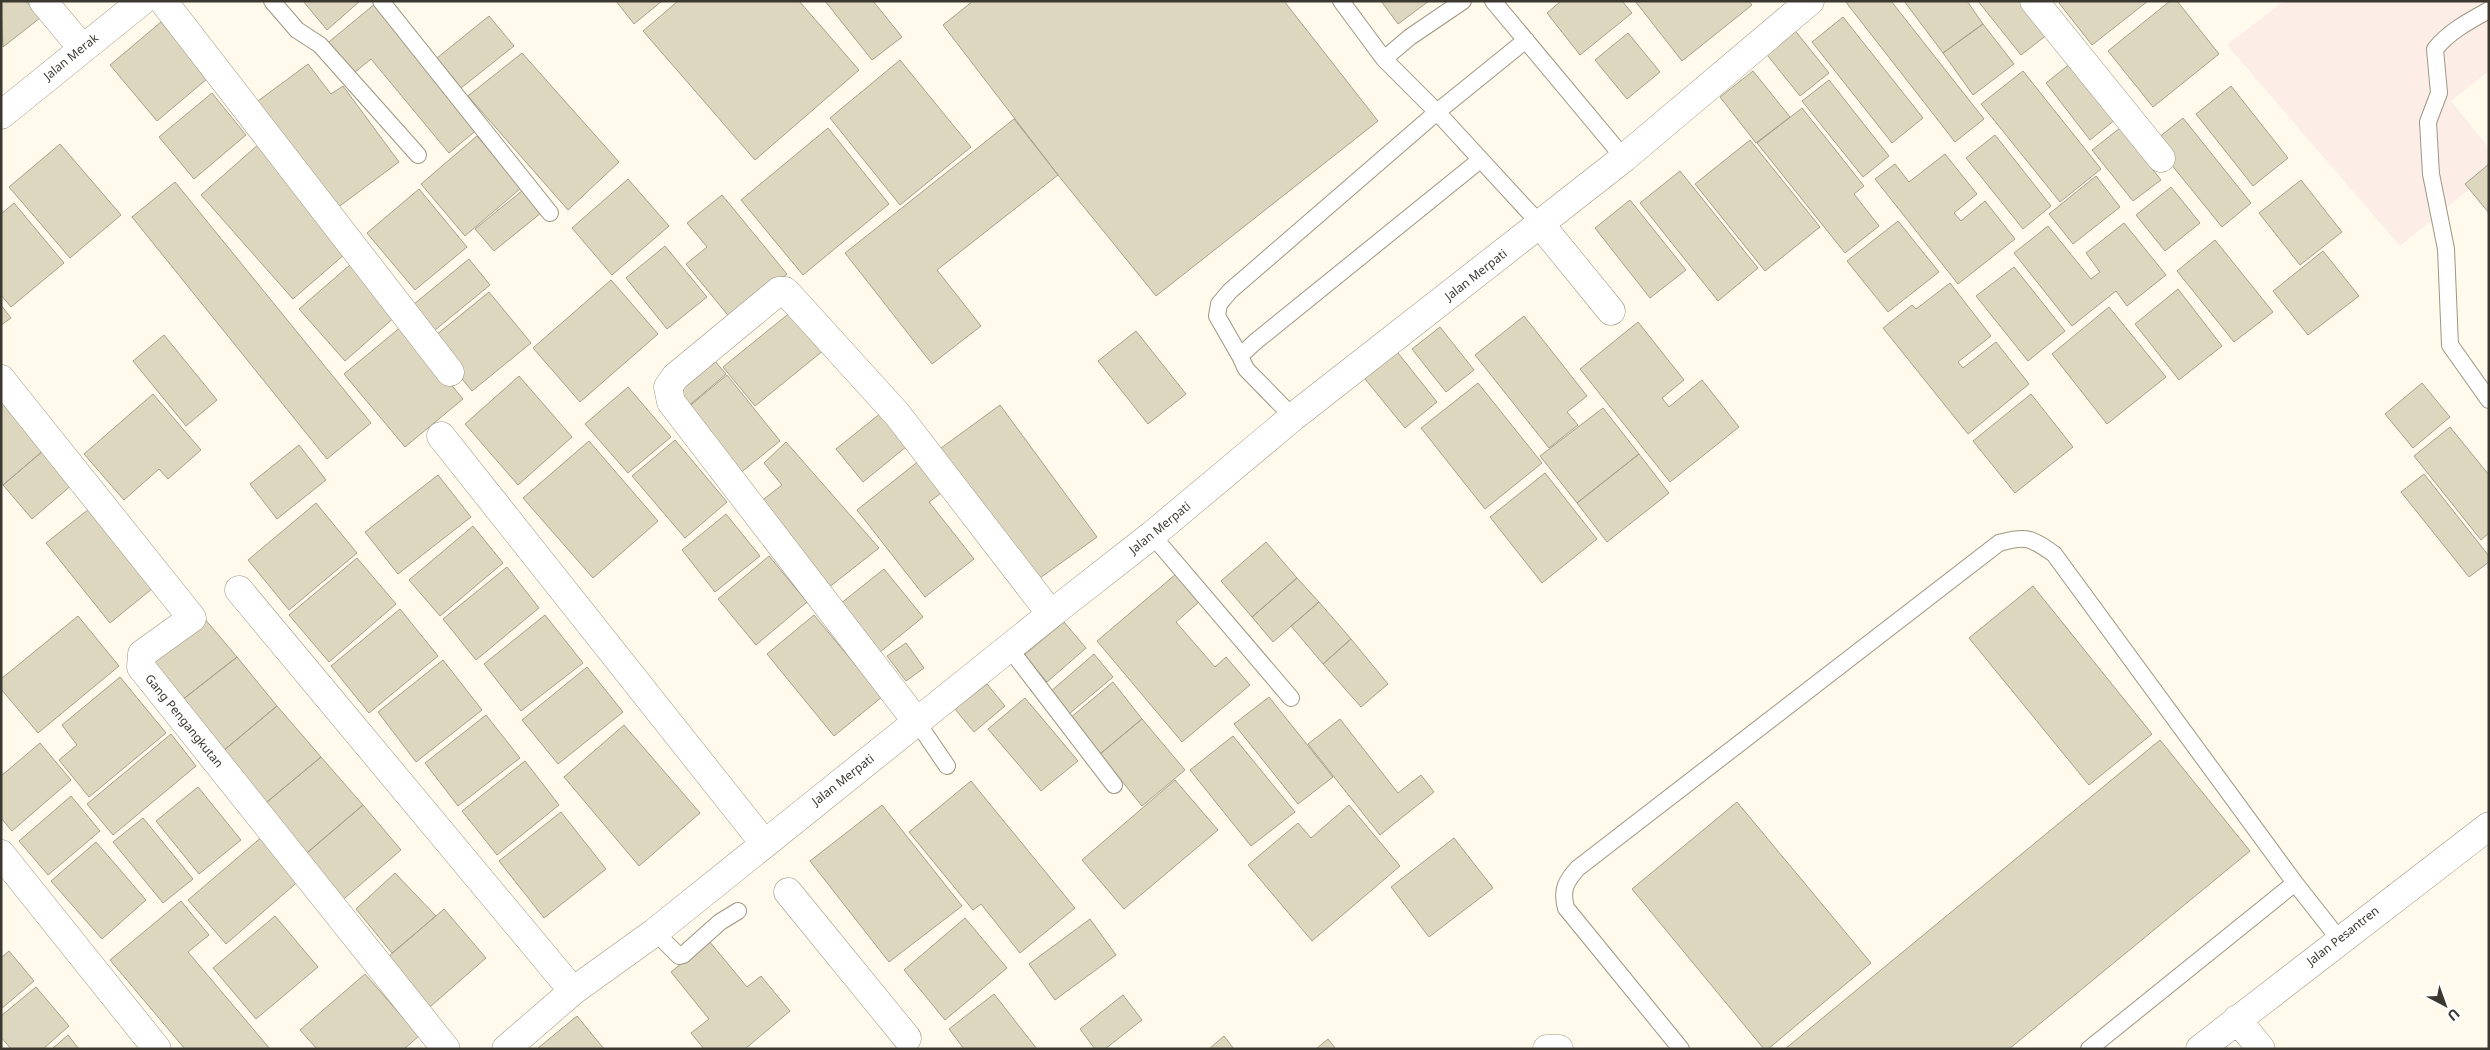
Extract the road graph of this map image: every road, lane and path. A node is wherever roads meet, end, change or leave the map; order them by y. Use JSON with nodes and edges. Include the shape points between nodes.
{"nodes":[{"id":1,"x":43,"y":1,"type":"edge"},
{"id":2,"x":142,"y":1,"type":"edge"},
{"id":3,"x":163,"y":1,"type":"edge"},
{"id":4,"x":272,"y":1,"type":"edge"},
{"id":5,"x":380,"y":1,"type":"edge"},
{"id":6,"x":1341,"y":1,"type":"edge"},
{"id":7,"x":1462,"y":1,"type":"edge"},
{"id":8,"x":1493,"y":1,"type":"edge"},
{"id":9,"x":1810,"y":1,"type":"edge"},
{"id":10,"x":2034,"y":1,"type":"edge"},
{"id":11,"x":2489,"y":10,"type":"edge"},
{"id":12,"x":1526,"y":40,"type":"junction"},
{"id":13,"x":82,"y":48,"type":"junction"},
{"id":14,"x":1384,"y":59,"type":"junction"},
{"id":15,"x":1437,"y":112,"type":"junction"},
{"id":16,"x":1,"y":114,"type":"edge"},
{"id":17,"x":418,"y":155,"type":"dead end"},
{"id":18,"x":1624,"y":158,"type":"junction"},
{"id":19,"x":2161,"y":158,"type":"dead end"},
{"id":20,"x":1480,"y":160,"type":"junction"},
{"id":21,"x":550,"y":213,"type":"dead end"},
{"id":22,"x":1540,"y":224,"type":"junction"},
{"id":23,"x":1611,"y":310,"type":"dead end"},
{"id":24,"x":1240,"y":356,"type":"junction"},
{"id":25,"x":450,"y":372,"type":"dead end"},
{"id":26,"x":1,"y":379,"type":"edge"},
{"id":27,"x":2489,"y":400,"type":"edge"},
{"id":28,"x":1293,"y":417,"type":"junction"},
{"id":29,"x":441,"y":436,"type":"dead end"},
{"id":30,"x":1152,"y":536,"type":"junction"},
{"id":31,"x":239,"y":590,"type":"dead end"},
{"id":32,"x":1051,"y":614,"type":"junction"},
{"id":33,"x":1010,"y":648,"type":"junction"},
{"id":34,"x":1291,"y":698,"type":"dead end"},
{"id":35,"x":917,"y":722,"type":"junction"},
{"id":36,"x":947,"y":766,"type":"dead end"},
{"id":37,"x":1114,"y":785,"type":"dead end"},
{"id":38,"x":2489,"y":826,"type":"edge"},
{"id":39,"x":764,"y":843,"type":"junction"},
{"id":40,"x":1,"y":854,"type":"edge"},
{"id":41,"x":2295,"y":883,"type":"junction"},
{"id":42,"x":788,"y":892,"type":"dead end"},
{"id":43,"x":738,"y":911,"type":"dead end"},
{"id":44,"x":655,"y":932,"type":"junction"},
{"id":45,"x":2340,"y":939,"type":"junction"},
{"id":46,"x":573,"y":991,"type":"junction"},
{"id":47,"x":2238,"y":1019,"type":"junction"},
{"id":48,"x":905,"y":1045,"type":"edge"},
{"id":49,"x":157,"y":1049,"type":"edge"},
{"id":50,"x":446,"y":1049,"type":"edge"},
{"id":51,"x":506,"y":1049,"type":"edge"},
{"id":52,"x":1547,"y":1049,"type":"edge"},
{"id":53,"x":1559,"y":1049,"type":"edge"},
{"id":54,"x":1681,"y":1049,"type":"edge"},
{"id":55,"x":2090,"y":1049,"type":"edge"},
{"id":56,"x":2200,"y":1049,"type":"edge"},
{"id":57,"x":2261,"y":1049,"type":"edge"}],
"edges":[{"from":1,"to":13,"type":"street"},
{"from":2,"to":13,"type":"street","name":"Jalan Merak"},
{"from":3,"to":25,"type":"street"},
{"from":4,"to":17,"type":"lane","via":[[297,30],[320,45]]},
{"from":5,"to":21,"type":"lane"},
{"from":6,"to":14,"type":"lane"},
{"from":7,"to":14,"type":"lane","via":[[1410,36]]},
{"from":8,"to":12,"type":"lane"},
{"from":9,"to":18,"type":"street","name":"Jalan Merpati"},
{"from":10,"to":19,"type":"street"},
{"from":11,"to":27,"type":"lane","via":[[2459,27],[2435,49],[2439,93],[2428,122],[2431,174],[2446,249],[2450,346]]},
{"from":12,"to":15,"type":"lane"},
{"from":12,"to":18,"type":"lane"},
{"from":13,"to":16,"type":"street","name":"Jalan Merak"},
{"from":14,"to":15,"type":"lane"},
{"from":15,"to":20,"type":"lane"},
{"from":15,"to":24,"type":"lane","via":[[1219,304],[1217,316]]},
{"from":18,"to":22,"type":"street","name":"Jalan Merpati"},
{"from":20,"to":22,"type":"lane"},
{"from":20,"to":24,"type":"lane"},
{"from":22,"to":23,"type":"street"},
{"from":22,"to":28,"type":"street","name":"Jalan Merpati"},
{"from":24,"to":28,"type":"lane","via":[[1246,369]]},
{"from":26,"to":50,"type":"street","name":"Gang Pengangkutan","via":[[192,618],[142,654],[141,667]]},
{"from":28,"to":30,"type":"street","name":"Jalan Merpati"},
{"from":29,"to":39,"type":"street"},
{"from":30,"to":32,"type":"street","name":"Jalan Merpati"},
{"from":30,"to":34,"type":"lane"},
{"from":31,"to":46,"type":"street"},
{"from":32,"to":33,"type":"street","name":"Jalan Merpati"},
{"from":32,"to":35,"type":"street","via":[[897,414],[788,294],[779,291],[675,377],[668,387],[671,402]]},
{"from":33,"to":35,"type":"street","name":"Jalan Merpati"},
{"from":33,"to":37,"type":"lane"},
{"from":35,"to":36,"type":"lane"},
{"from":35,"to":39,"type":"street","name":"Jalan Merpati"},
{"from":38,"to":45,"type":"street","name":"Jalan Pesantren"},
{"from":39,"to":44,"type":"street","name":"Jalan Merpati"},
{"from":40,"to":49,"type":"street"},
{"from":41,"to":45,"type":"lane"},
{"from":41,"to":54,"type":"lane","via":[[2054,554],[2036,541],[2019,537],[1999,543],[1570,876],[1562,896],[1566,908]]},
{"from":41,"to":55,"type":"lane"},
{"from":42,"to":48,"type":"street"},
{"from":43,"to":44,"type":"lane","via":[[679,956]]},
{"from":44,"to":46,"type":"street","name":"Jalan Merpati"},
{"from":45,"to":47,"type":"street","name":"Jalan Pesantren"},
{"from":46,"to":51,"type":"street","name":"Jalan Merpati"},
{"from":47,"to":56,"type":"street","name":"Jalan Pesantren"},
{"from":47,"to":57,"type":"street"},
{"from":52,"to":53,"type":"street"}]}
